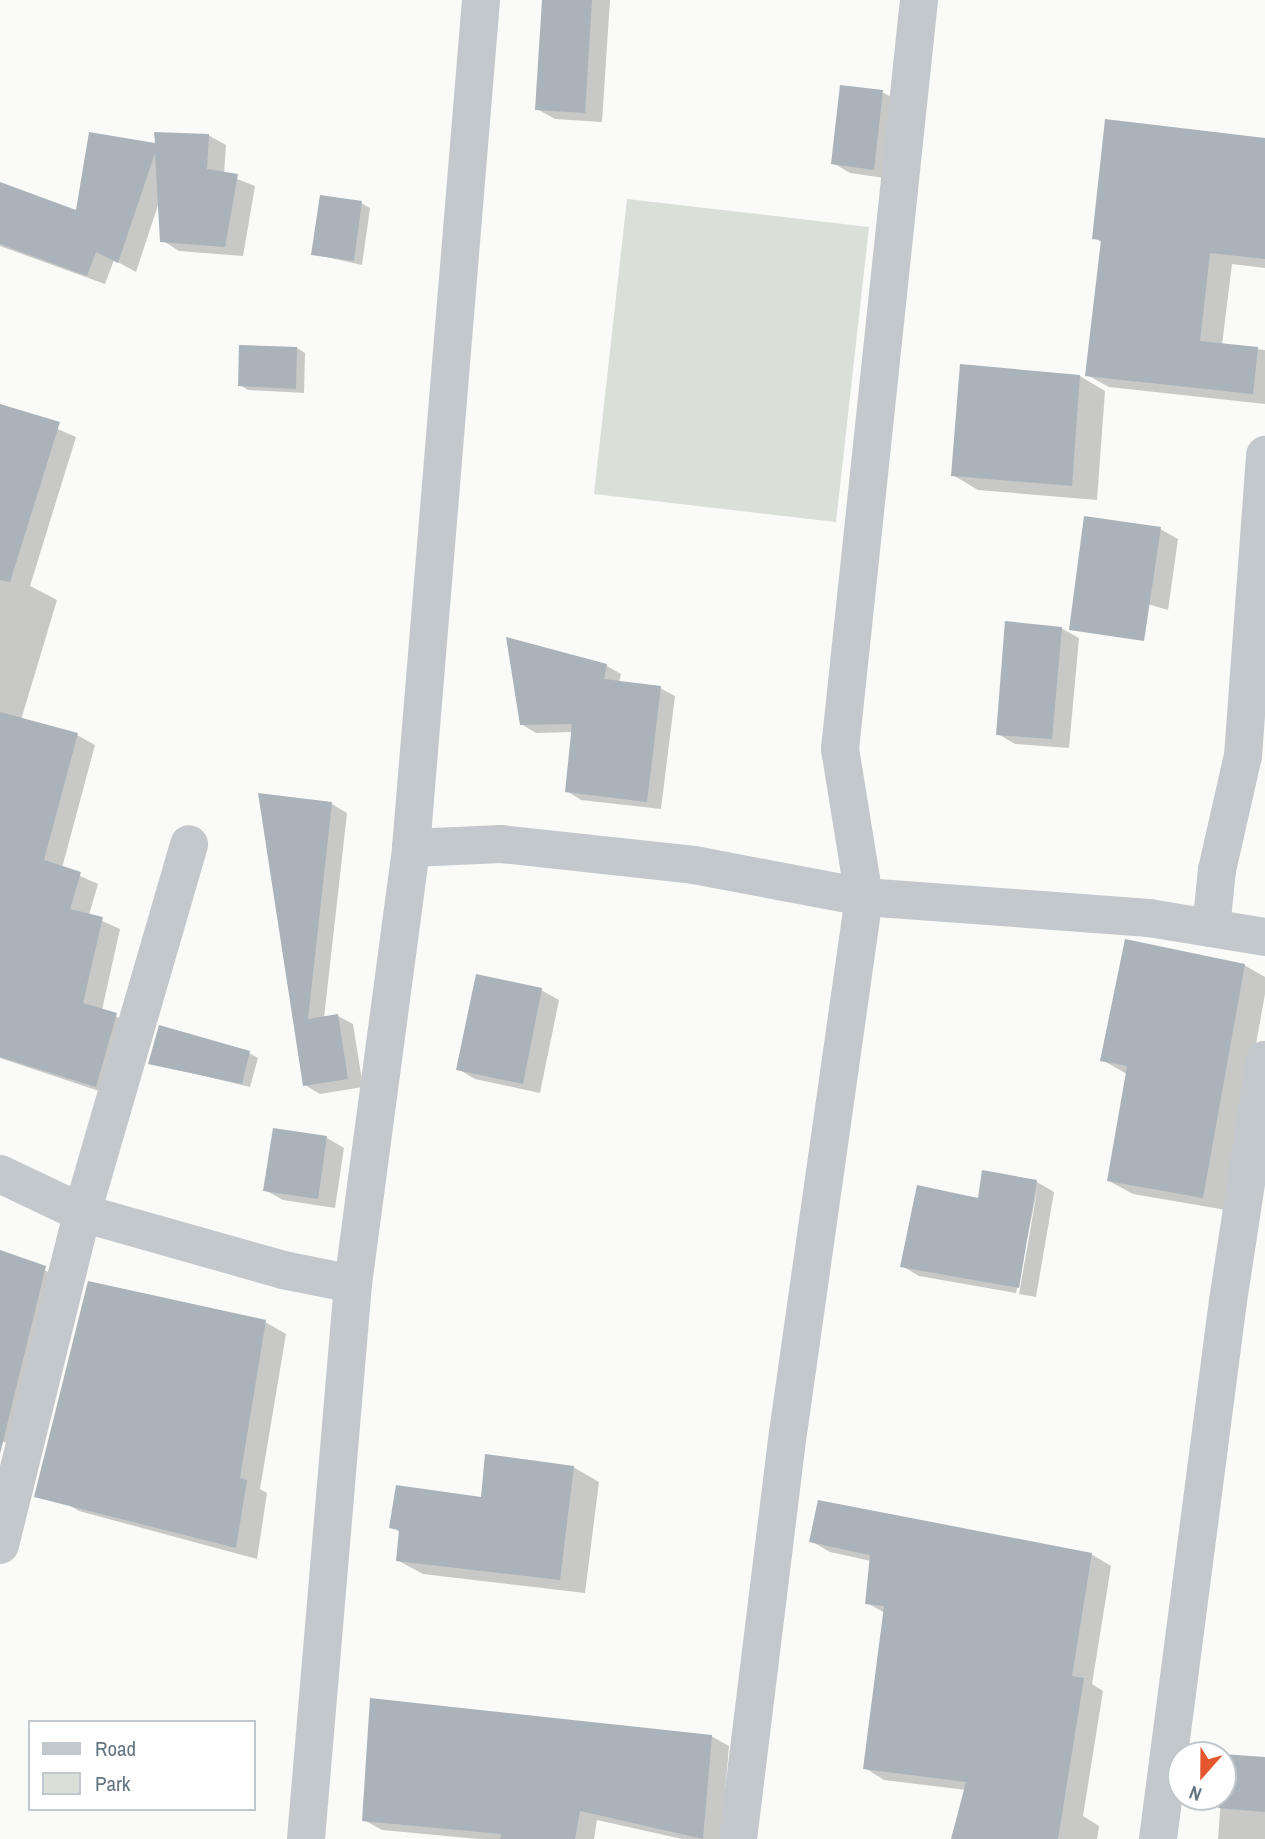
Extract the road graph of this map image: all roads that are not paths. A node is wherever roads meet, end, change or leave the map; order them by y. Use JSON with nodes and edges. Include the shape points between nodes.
{"nodes":[{"id":1,"x":481,"y":0,"type":"edge"},
{"id":2,"x":919,"y":0,"type":"edge"},
{"id":3,"x":1265,"y":455,"type":"edge"},
{"id":4,"x":188,"y":844,"type":"dead end"},
{"id":5,"x":411,"y":848,"type":"junction"},
{"id":6,"x":864,"y":897,"type":"junction"},
{"id":7,"x":1211,"y":928,"type":"junction"},
{"id":8,"x":1265,"y":937,"type":"edge"},
{"id":9,"x":1265,"y":1060,"type":"edge"},
{"id":10,"x":0,"y":1174,"type":"edge"},
{"id":11,"x":82,"y":1213,"type":"junction"},
{"id":12,"x":353,"y":1284,"type":"junction"},
{"id":13,"x":0,"y":1545,"type":"edge"},
{"id":14,"x":306,"y":1839,"type":"edge"},
{"id":15,"x":738,"y":1839,"type":"edge"},
{"id":16,"x":1158,"y":1839,"type":"edge"}],
"edges":[{"from":1,"to":5,"type":"street"},
{"from":2,"to":6,"type":"street","via":[[840,749]]},
{"from":3,"to":7,"type":"street","via":[[1243,756],[1217,870]]},
{"from":4,"to":11,"type":"street"},
{"from":5,"to":6,"type":"street","via":[[501,844],[694,865]]},
{"from":5,"to":12,"type":"street"},
{"from":6,"to":7,"type":"street","via":[[1149,918]]},
{"from":6,"to":15,"type":"street","via":[[788,1433]]},
{"from":7,"to":8,"type":"street"},
{"from":9,"to":16,"type":"street","via":[[1228,1301]]},
{"from":10,"to":11,"type":"street"},
{"from":11,"to":12,"type":"street","via":[[283,1270]]},
{"from":11,"to":13,"type":"street"},
{"from":12,"to":14,"type":"street"}]}
